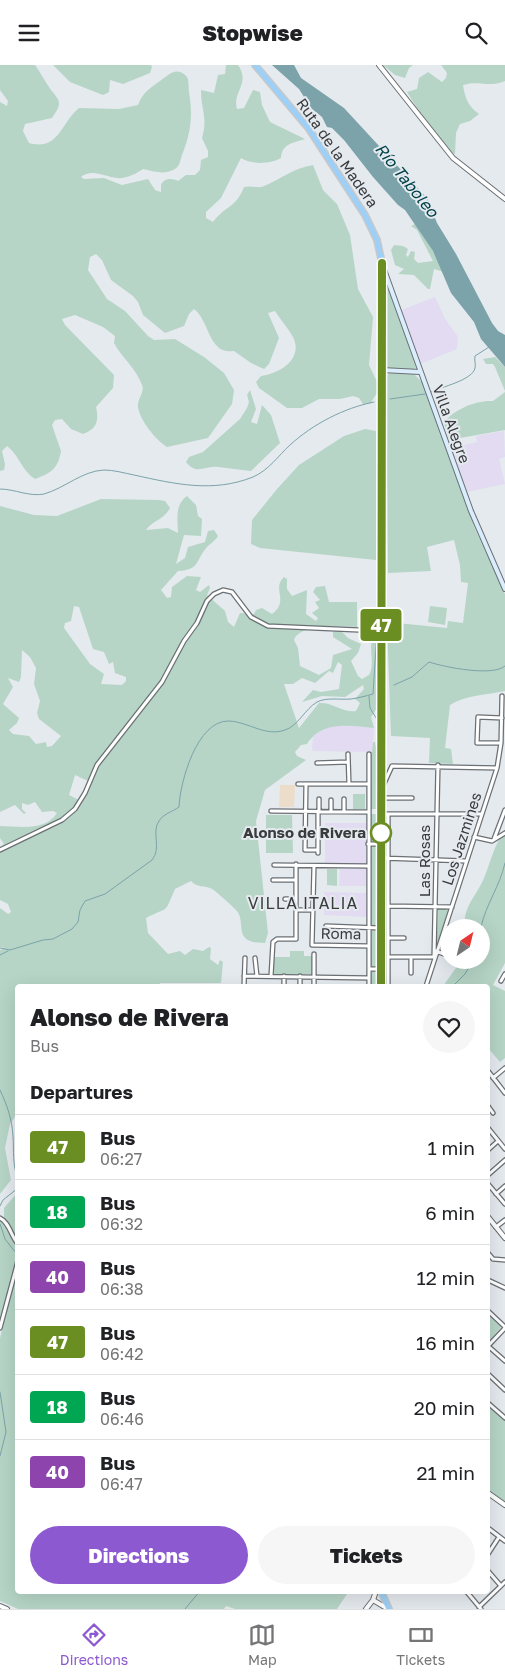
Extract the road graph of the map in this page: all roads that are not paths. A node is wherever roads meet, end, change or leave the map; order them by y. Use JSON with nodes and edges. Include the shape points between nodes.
{"nodes":[{"id":1,"x":255,"y":65,"type":"edge"},
{"id":2,"x":379,"y":65,"type":"edge"},
{"id":3,"x":505,"y":199,"type":"edge"},
{"id":4,"x":382,"y":263,"type":"junction"},
{"id":5,"x":382,"y":371,"type":"junction"},
{"id":6,"x":420,"y":372,"type":"junction"},
{"id":7,"x":505,"y":589,"type":"edge"},
{"id":8,"x":381,"y":631,"type":"junction"},
{"id":9,"x":502,"y":696,"type":"dead end"},
{"id":10,"x":502,"y":718,"type":"junction"},
{"id":11,"x":501,"y":743,"type":"junction"},
{"id":12,"x":348,"y":754,"type":"dead end"},
{"id":13,"x":369,"y":754,"type":"dead end"},
{"id":14,"x":317,"y":763,"type":"dead end"},
{"id":15,"x":348,"y":763,"type":"junction"},
{"id":16,"x":438,"y":765,"type":"junction"},
{"id":17,"x":497,"y":768,"type":"junction"},
{"id":18,"x":298,"y":784,"type":"dead end"},
{"id":19,"x":306,"y":784,"type":"junction"},
{"id":20,"x":349,"y":784,"type":"junction"},
{"id":21,"x":368,"y":784,"type":"junction"},
{"id":22,"x":381,"y":790,"type":"junction"},
{"id":23,"x":381,"y":798,"type":"junction"},
{"id":24,"x":412,"y":798,"type":"dead end"},
{"id":25,"x":319,"y":799,"type":"dead end"},
{"id":26,"x":344,"y":799,"type":"dead end"},
{"id":27,"x":331,"y":800,"type":"dead end"},
{"id":28,"x":505,"y":810,"type":"edge"},
{"id":29,"x":271,"y":811,"type":"dead end"},
{"id":30,"x":306,"y":811,"type":"junction"},
{"id":31,"x":319,"y":811,"type":"junction"},
{"id":32,"x":331,"y":811,"type":"junction"},
{"id":33,"x":344,"y":811,"type":"junction"},
{"id":34,"x":368,"y":811,"type":"junction"},
{"id":35,"x":381,"y":814,"type":"junction"},
{"id":36,"x":388,"y":814,"type":"junction"},
{"id":37,"x":436,"y":814,"type":"junction"},
{"id":38,"x":482,"y":814,"type":"junction"},
{"id":39,"x":505,"y":833,"type":"edge"},
{"id":40,"x":474,"y":837,"type":"junction"},
{"id":41,"x":494,"y":839,"type":"junction"},
{"id":42,"x":368,"y":844,"type":"junction"},
{"id":43,"x":381,"y":844,"type":"junction"},
{"id":44,"x":0,"y":850,"type":"edge"},
{"id":45,"x":381,"y":858,"type":"junction"},
{"id":46,"x":389,"y":859,"type":"junction"},
{"id":47,"x":436,"y":860,"type":"junction"},
{"id":48,"x":466,"y":861,"type":"junction"},
{"id":49,"x":296,"y":864,"type":"junction"},
{"id":50,"x":274,"y":865,"type":"dead end"},
{"id":51,"x":368,"y":866,"type":"junction"},
{"id":52,"x":314,"y":867,"type":"junction"},
{"id":53,"x":273,"y":880,"type":"dead end"},
{"id":54,"x":296,"y":880,"type":"junction"},
{"id":55,"x":285,"y":899,"type":"dead end"},
{"id":56,"x":296,"y":899,"type":"junction"},
{"id":57,"x":388,"y":906,"type":"junction"},
{"id":58,"x":436,"y":907,"type":"junction"},
{"id":59,"x":452,"y":907,"type":"junction"},
{"id":60,"x":296,"y":910,"type":"junction"},
{"id":61,"x":312,"y":910,"type":"junction"},
{"id":62,"x":326,"y":926,"type":"dead end"},
{"id":63,"x":369,"y":928,"type":"junction"},
{"id":64,"x":380,"y":928,"type":"junction"},
{"id":65,"x":389,"y":938,"type":"junction"},
{"id":66,"x":404,"y":938,"type":"dead end"},
{"id":67,"x":369,"y":946,"type":"junction"},
{"id":68,"x":436,"y":951,"type":"junction"},
{"id":69,"x":440,"y":953,"type":"edge"},
{"id":70,"x":314,"y":954,"type":"dead end"},
{"id":71,"x":389,"y":957,"type":"junction"},
{"id":72,"x":411,"y":957,"type":"junction"},
{"id":73,"x":434,"y":957,"type":"junction"},
{"id":74,"x":245,"y":958,"type":"dead end"},
{"id":75,"x":256,"y":958,"type":"dead end"},
{"id":76,"x":369,"y":969,"type":"junction"},
{"id":77,"x":381,"y":969,"type":"junction"},
{"id":78,"x":411,"y":973,"type":"dead end"},
{"id":79,"x":505,"y":974,"type":"edge"},
{"id":80,"x":244,"y":976,"type":"junction"},
{"id":81,"x":257,"y":976,"type":"junction"},
{"id":82,"x":272,"y":976,"type":"junction"},
{"id":83,"x":284,"y":976,"type":"junction"},
{"id":84,"x":300,"y":976,"type":"junction"},
{"id":85,"x":314,"y":976,"type":"junction"},
{"id":86,"x":369,"y":978,"type":"junction"},
{"id":87,"x":502,"y":981,"type":"dead end"},
{"id":88,"x":244,"y":984,"type":"edge"},
{"id":89,"x":284,"y":984,"type":"edge"},
{"id":90,"x":300,"y":984,"type":"edge"},
{"id":91,"x":314,"y":984,"type":"edge"},
{"id":92,"x":369,"y":984,"type":"edge"},
{"id":93,"x":381,"y":984,"type":"edge"},
{"id":94,"x":388,"y":984,"type":"edge"},
{"id":95,"x":427,"y":984,"type":"edge"},
{"id":96,"x":505,"y":1068,"type":"edge"},
{"id":97,"x":490,"y":1074,"type":"edge"},
{"id":98,"x":493,"y":1078,"type":"junction"},
{"id":99,"x":503,"y":1088,"type":"edge"},
{"id":100,"x":505,"y":1093,"type":"edge"},
{"id":101,"x":490,"y":1109,"type":"edge"},
{"id":102,"x":493,"y":1113,"type":"dead end"},
{"id":103,"x":490,"y":1131,"type":"edge"},
{"id":104,"x":498,"y":1141,"type":"junction"},
{"id":105,"x":490,"y":1147,"type":"edge"},
{"id":106,"x":505,"y":1149,"type":"edge"},
{"id":107,"x":505,"y":1160,"type":"edge"},
{"id":108,"x":490,"y":1173,"type":"edge"},
{"id":109,"x":490,"y":1186,"type":"edge"},
{"id":110,"x":505,"y":1187,"type":"edge"},
{"id":111,"x":496,"y":1194,"type":"junction"},
{"id":112,"x":505,"y":1204,"type":"edge"},
{"id":113,"x":0,"y":1218,"type":"edge"},
{"id":114,"x":490,"y":1220,"type":"edge"},
{"id":115,"x":505,"y":1220,"type":"edge"},
{"id":116,"x":496,"y":1227,"type":"junction"},
{"id":117,"x":505,"y":1238,"type":"edge"},
{"id":118,"x":15,"y":1241,"type":"edge"},
{"id":119,"x":490,"y":1255,"type":"edge"},
{"id":120,"x":505,"y":1261,"type":"edge"},
{"id":121,"x":15,"y":1272,"type":"edge"},
{"id":122,"x":490,"y":1281,"type":"edge"},
{"id":123,"x":505,"y":1288,"type":"edge"},
{"id":124,"x":490,"y":1313,"type":"edge"},
{"id":125,"x":0,"y":1328,"type":"edge"},
{"id":126,"x":505,"y":1328,"type":"edge"},
{"id":127,"x":490,"y":1344,"type":"edge"},
{"id":128,"x":490,"y":1348,"type":"edge"},
{"id":129,"x":505,"y":1361,"type":"edge"},
{"id":130,"x":490,"y":1376,"type":"edge"},
{"id":131,"x":505,"y":1390,"type":"edge"},
{"id":132,"x":490,"y":1405,"type":"edge"},
{"id":133,"x":505,"y":1418,"type":"edge"},
{"id":134,"x":490,"y":1494,"type":"edge"},
{"id":135,"x":505,"y":1505,"type":"edge"},
{"id":136,"x":490,"y":1530,"type":"edge"},
{"id":137,"x":499,"y":1537,"type":"junction"},
{"id":138,"x":505,"y":1541,"type":"edge"},
{"id":139,"x":490,"y":1551,"type":"edge"},
{"id":140,"x":490,"y":1573,"type":"edge"},
{"id":141,"x":505,"y":1582,"type":"edge"},
{"id":142,"x":501,"y":1585,"type":"junction"},
{"id":143,"x":375,"y":1594,"type":"edge"},
{"id":144,"x":382,"y":1594,"type":"edge"},
{"id":145,"x":468,"y":1594,"type":"edge"},
{"id":146,"x":373,"y":1600,"type":"junction"},
{"id":147,"x":0,"y":1606,"type":"edge"},
{"id":148,"x":480,"y":1608,"type":"edge"},
{"id":149,"x":7,"y":1609,"type":"edge"},
{"id":150,"x":366,"y":1609,"type":"edge"},
{"id":151,"x":389,"y":1609,"type":"edge"}],
"edges":[{"from":1,"to":4,"type":"highway","name":"Ruta de la Madera","via":[[309,129],[365,215],[377,240]]},
{"from":2,"to":3,"type":"street","via":[[453,158]]},
{"from":4,"to":5,"type":"highway","name":"Ruta de la Madera"},
{"from":4,"to":6,"type":"main road","name":"Villa Alegre"},
{"from":5,"to":6,"type":"main road"},
{"from":5,"to":8,"type":"highway","name":"Ruta de la Madera"},
{"from":6,"to":7,"type":"main road","name":"Villa Alegre","via":[[474,519]]},
{"from":8,"to":22,"type":"highway","name":"Ruta de la Madera"},
{"from":8,"to":44,"type":"street","via":[[268,626],[251,617],[232,592],[223,590],[216,593],[206,601],[162,682],[97,765],[86,793],[75,809],[62,820]]},
{"from":9,"to":10,"type":"street","name":"Los Jazmines"},
{"from":10,"to":11,"type":"street","name":"Los Jazmines"},
{"from":10,"to":11,"type":"street","via":[[478,717],[477,743]]},
{"from":11,"to":17,"type":"street","name":"Los Jazmines"},
{"from":12,"to":15,"type":"street"},
{"from":13,"to":21,"type":"street"},
{"from":14,"to":15,"type":"street"},
{"from":15,"to":20,"type":"street"},
{"from":16,"to":17,"type":"street"},
{"from":16,"to":22,"type":"street","via":[[392,766]]},
{"from":16,"to":37,"type":"street","name":"Las Rosas"},
{"from":17,"to":38,"type":"street","name":"Los Jazmines"},
{"from":18,"to":19,"type":"street"},
{"from":19,"to":20,"type":"street"},
{"from":19,"to":30,"type":"street"},
{"from":20,"to":21,"type":"street"},
{"from":21,"to":34,"type":"street"},
{"from":22,"to":23,"type":"highway","name":"Ruta de la Madera"},
{"from":23,"to":24,"type":"street"},
{"from":23,"to":35,"type":"highway","name":"Ruta de la Madera"},
{"from":25,"to":31,"type":"street"},
{"from":26,"to":33,"type":"street"},
{"from":27,"to":32,"type":"street"},
{"from":28,"to":41,"type":"street"},
{"from":29,"to":30,"type":"street"},
{"from":30,"to":31,"type":"street"},
{"from":30,"to":31,"type":"street","via":[[305,849],[318,851]]},
{"from":31,"to":32,"type":"street"},
{"from":32,"to":33,"type":"street"},
{"from":33,"to":34,"type":"street"},
{"from":34,"to":42,"type":"street"},
{"from":35,"to":36,"type":"street"},
{"from":35,"to":43,"type":"highway","name":"Ruta de la Madera"},
{"from":36,"to":37,"type":"street"},
{"from":36,"to":46,"type":"street"},
{"from":37,"to":38,"type":"street"},
{"from":37,"to":47,"type":"street","name":"Las Rosas"},
{"from":38,"to":40,"type":"street","name":"Los Jazmines"},
{"from":39,"to":41,"type":"street"},
{"from":40,"to":41,"type":"street"},
{"from":40,"to":48,"type":"street","name":"Los Jazmines"},
{"from":42,"to":43,"type":"street"},
{"from":42,"to":51,"type":"street"},
{"from":43,"to":45,"type":"highway","name":"Ruta de la Madera"},
{"from":45,"to":46,"type":"street"},
{"from":45,"to":64,"type":"highway","name":"Ruta de la Madera"},
{"from":46,"to":47,"type":"street"},
{"from":46,"to":57,"type":"street"},
{"from":47,"to":48,"type":"street"},
{"from":47,"to":58,"type":"street","name":"Las Rosas"},
{"from":48,"to":59,"type":"street","name":"Los Jazmines"},
{"from":49,"to":50,"type":"street"},
{"from":49,"to":52,"type":"street"},
{"from":49,"to":54,"type":"street"},
{"from":51,"to":52,"type":"street"},
{"from":51,"to":63,"type":"street"},
{"from":52,"to":61,"type":"street"},
{"from":53,"to":54,"type":"street"},
{"from":54,"to":56,"type":"street"},
{"from":55,"to":56,"type":"street"},
{"from":56,"to":60,"type":"street"},
{"from":57,"to":58,"type":"street"},
{"from":57,"to":65,"type":"street"},
{"from":58,"to":59,"type":"street"},
{"from":58,"to":73,"type":"street","name":"Las Rosas"},
{"from":59,"to":68,"type":"street","name":"Los Jazmines"},
{"from":60,"to":61,"type":"street"},
{"from":60,"to":82,"type":"street","via":[[296,939],[274,940]]},
{"from":61,"to":67,"type":"street","name":"Roma","via":[[312,945]]},
{"from":62,"to":63,"type":"street"},
{"from":63,"to":64,"type":"street"},
{"from":63,"to":67,"type":"street"},
{"from":64,"to":77,"type":"highway","name":"Ruta de la Madera"},
{"from":65,"to":66,"type":"street"},
{"from":65,"to":71,"type":"street"},
{"from":67,"to":76,"type":"street"},
{"from":68,"to":69,"type":"street"},
{"from":68,"to":73,"type":"street","name":"Los Jazmines"},
{"from":70,"to":85,"type":"street"},
{"from":71,"to":72,"type":"street"},
{"from":71,"to":94,"type":"street"},
{"from":72,"to":73,"type":"street"},
{"from":72,"to":78,"type":"street"},
{"from":73,"to":95,"type":"street","name":"Los Jazmines"},
{"from":74,"to":80,"type":"street"},
{"from":75,"to":81,"type":"street"},
{"from":76,"to":77,"type":"street"},
{"from":76,"to":86,"type":"street"},
{"from":77,"to":93,"type":"highway","name":"Ruta de la Madera"},
{"from":79,"to":87,"type":"street"},
{"from":80,"to":81,"type":"street"},
{"from":80,"to":88,"type":"street"},
{"from":81,"to":82,"type":"street"},
{"from":82,"to":83,"type":"street"},
{"from":83,"to":84,"type":"street"},
{"from":83,"to":89,"type":"street"},
{"from":84,"to":85,"type":"street"},
{"from":84,"to":90,"type":"street"},
{"from":85,"to":86,"type":"street"},
{"from":85,"to":91,"type":"street"},
{"from":86,"to":92,"type":"street"},
{"from":96,"to":98,"type":"street"},
{"from":97,"to":98,"type":"street"},
{"from":98,"to":99,"type":"street"},
{"from":99,"to":100,"type":"street"},
{"from":101,"to":102,"type":"street"},
{"from":103,"to":104,"type":"street"},
{"from":104,"to":105,"type":"street"},
{"from":104,"to":106,"type":"street"},
{"from":107,"to":108,"type":"street"},
{"from":109,"to":111,"type":"street"},
{"from":110,"to":111,"type":"street"},
{"from":111,"to":112,"type":"street"},
{"from":113,"to":118,"type":"street"},
{"from":114,"to":116,"type":"street"},
{"from":115,"to":116,"type":"street"},
{"from":116,"to":117,"type":"street"},
{"from":119,"to":120,"type":"street"},
{"from":121,"to":125,"type":"street"},
{"from":122,"to":123,"type":"street"},
{"from":124,"to":126,"type":"street"},
{"from":126,"to":127,"type":"street"},
{"from":128,"to":129,"type":"street"},
{"from":130,"to":131,"type":"street"},
{"from":132,"to":133,"type":"street"},
{"from":134,"to":135,"type":"street"},
{"from":136,"to":137,"type":"street"},
{"from":137,"to":138,"type":"street"},
{"from":137,"to":139,"type":"street"},
{"from":140,"to":142,"type":"street"},
{"from":141,"to":142,"type":"street"},
{"from":142,"to":148,"type":"street"},
{"from":143,"to":146,"type":"street"},
{"from":144,"to":151,"type":"highway"},
{"from":145,"to":148,"type":"street"},
{"from":146,"to":150,"type":"street"},
{"from":146,"to":151,"type":"street"},
{"from":147,"to":149,"type":"street"}]}
